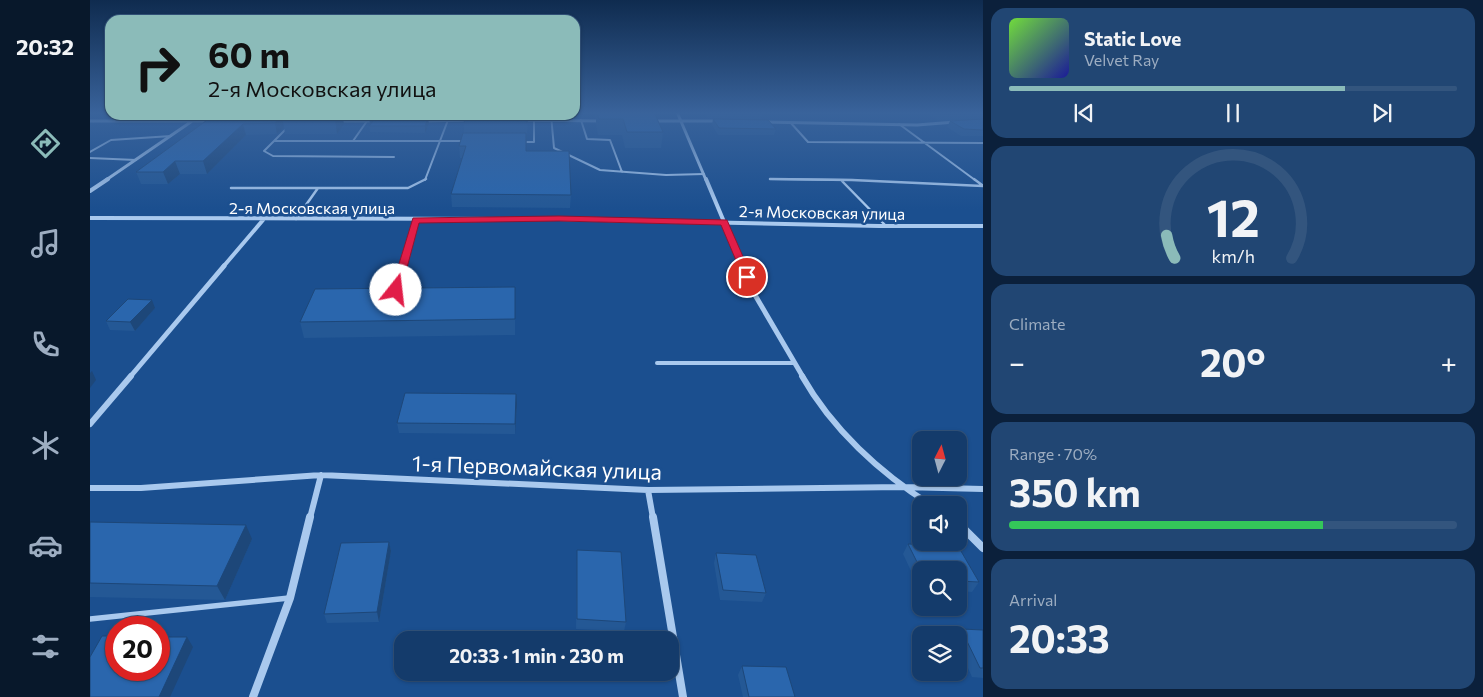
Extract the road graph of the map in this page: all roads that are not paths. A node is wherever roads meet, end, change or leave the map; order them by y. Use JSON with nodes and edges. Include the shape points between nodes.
{"nodes":[{"id":1,"x":103,"y":145,"type":"edge"},
{"id":2,"x":159,"y":145,"type":"edge"},
{"id":3,"x":270,"y":145,"type":"edge"},
{"id":4,"x":438,"y":145,"type":"edge"},
{"id":5,"x":554,"y":145,"type":"edge"},
{"id":6,"x":612,"y":145,"type":"edge"},
{"id":7,"x":691,"y":145,"type":"edge"},
{"id":8,"x":927,"y":145,"type":"edge"},
{"id":9,"x":90,"y":152,"type":"edge"},
{"id":10,"x":394,"y":157,"type":"dead end"},
{"id":11,"x":90,"y":158,"type":"edge"},
{"id":12,"x":136,"y":160,"type":"junction"},
{"id":13,"x":622,"y":172,"type":"junction"},
{"id":14,"x":704,"y":174,"type":"junction"},
{"id":15,"x":770,"y":179,"type":"dead end"},
{"id":16,"x":841,"y":180,"type":"junction"},
{"id":17,"x":983,"y":186,"type":"edge"},
{"id":18,"x":231,"y":188,"type":"dead end"},
{"id":19,"x":318,"y":188,"type":"junction"},
{"id":20,"x":90,"y":191,"type":"edge"},
{"id":21,"x":90,"y":218,"type":"edge"},
{"id":22,"x":263,"y":220,"type":"junction"},
{"id":23,"x":296,"y":220,"type":"junction"},
{"id":24,"x":416,"y":220,"type":"junction"},
{"id":25,"x":724,"y":222,"type":"junction"},
{"id":26,"x":886,"y":226,"type":"junction"},
{"id":27,"x":983,"y":226,"type":"edge"},
{"id":28,"x":396,"y":290,"type":"edge"},
{"id":29,"x":657,"y":363,"type":"dead end"},
{"id":30,"x":794,"y":363,"type":"junction"},
{"id":31,"x":90,"y":424,"type":"edge"},
{"id":32,"x":322,"y":476,"type":"junction"},
{"id":33,"x":902,"y":487,"type":"junction"},
{"id":34,"x":90,"y":488,"type":"edge"},
{"id":35,"x":983,"y":489,"type":"edge"},
{"id":36,"x":648,"y":490,"type":"junction"},
{"id":37,"x":917,"y":496,"type":"edge"},
{"id":38,"x":967,"y":532,"type":"edge"},
{"id":39,"x":983,"y":548,"type":"edge"},
{"id":40,"x":290,"y":598,"type":"junction"},
{"id":41,"x":90,"y":619,"type":"edge"},
{"id":42,"x":253,"y":697,"type":"edge"},
{"id":43,"x":683,"y":697,"type":"edge"}],
"edges":[{"from":1,"to":9,"type":"lane"},
{"from":2,"to":12,"type":"street"},
{"from":3,"to":10,"type":"lane","via":[[264,151],[273,156]]},
{"from":4,"to":19,"type":"lane","via":[[425,181],[408,188]]},
{"from":5,"to":13,"type":"lane","via":[[554,148],[600,170]]},
{"from":6,"to":13,"type":"lane"},
{"from":7,"to":14,"type":"street"},
{"from":8,"to":17,"type":"lane"},
{"from":11,"to":12,"type":"lane"},
{"from":12,"to":20,"type":"street"},
{"from":13,"to":14,"type":"lane"},
{"from":14,"to":25,"type":"street"},
{"from":15,"to":16,"type":"lane"},
{"from":16,"to":17,"type":"lane"},
{"from":16,"to":26,"type":"lane"},
{"from":18,"to":19,"type":"lane"},
{"from":19,"to":23,"type":"lane"},
{"from":21,"to":22,"type":"street","name":"2-я Московская улица"},
{"from":22,"to":23,"type":"street","name":"2-я Московская улица"},
{"from":22,"to":31,"type":"street"},
{"from":23,"to":24,"type":"street","name":"2-я Московская улица"},
{"from":24,"to":25,"type":"street","name":"2-я Московская улица"},
{"from":24,"to":28,"type":"lane"},
{"from":25,"to":26,"type":"street","name":"2-я Московская улица"},
{"from":25,"to":30,"type":"street","via":[[755,295]]},
{"from":26,"to":27,"type":"street","name":"2-я Московская улица"},
{"from":29,"to":30,"type":"lane"},
{"from":30,"to":33,"type":"street","via":[[810,390],[844,433]]},
{"from":32,"to":34,"type":"street","name":"1-я Первомайская улица","via":[[141,488]]},
{"from":32,"to":36,"type":"street","name":"1-я Первомайская улица"},
{"from":32,"to":40,"type":"street"},
{"from":33,"to":35,"type":"street","name":"1-я Первомайская улица"},
{"from":33,"to":36,"type":"street","name":"1-я Первомайская улица"},
{"from":33,"to":37,"type":"street"},
{"from":36,"to":43,"type":"street"},
{"from":38,"to":39,"type":"street"},
{"from":40,"to":41,"type":"lane"},
{"from":40,"to":42,"type":"street"}]}
